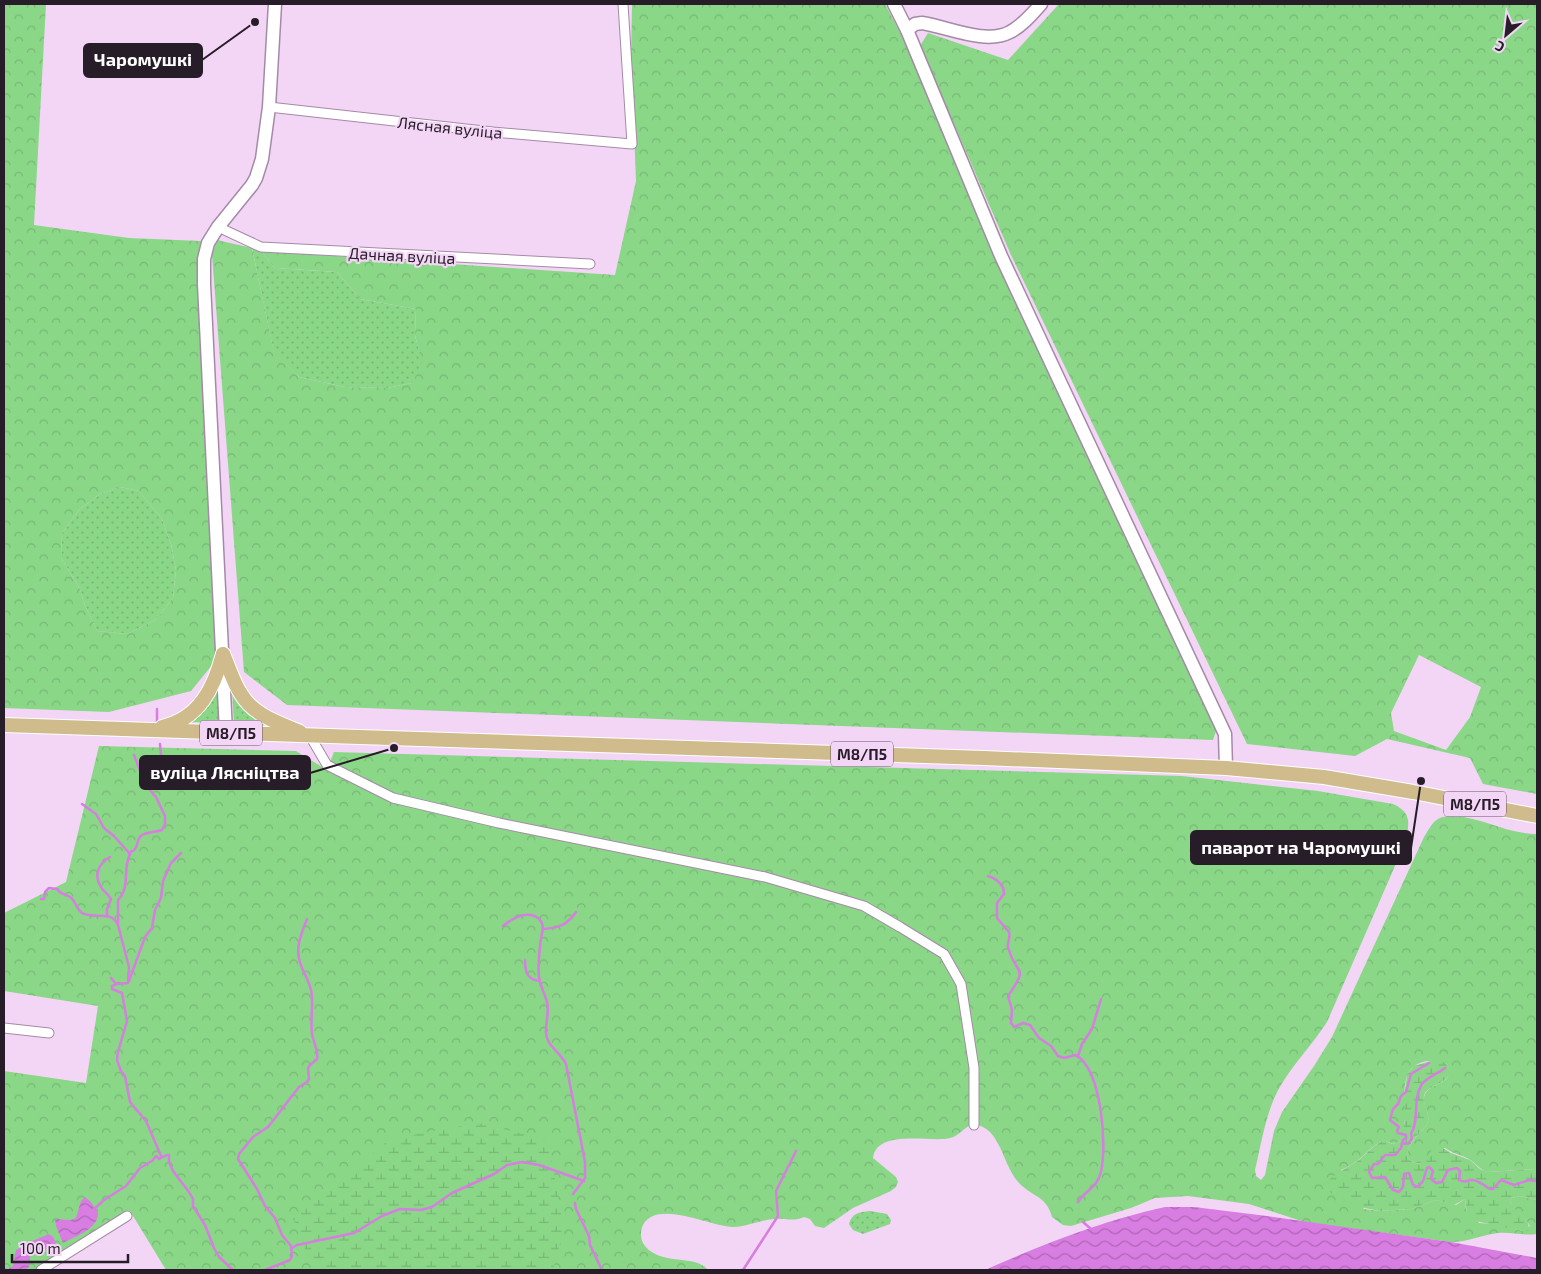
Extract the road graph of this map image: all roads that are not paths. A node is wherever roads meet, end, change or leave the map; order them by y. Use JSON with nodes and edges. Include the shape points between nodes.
{"nodes":[{"id":1,"x":274,"y":4,"type":"edge"},
{"id":2,"x":894,"y":4,"type":"edge"},
{"id":3,"x":1041,"y":4,"type":"edge"},
{"id":4,"x":624,"y":5,"type":"edge"},
{"id":5,"x":907,"y":30,"type":"junction"},
{"id":6,"x":270,"y":107,"type":"junction"},
{"id":7,"x":218,"y":227,"type":"junction"},
{"id":8,"x":590,"y":264,"type":"dead end"},
{"id":9,"x":223,"y":654,"type":"junction"},
{"id":10,"x":4,"y":725,"type":"edge"},
{"id":11,"x":151,"y":730,"type":"junction"},
{"id":12,"x":226,"y":732,"type":"junction"},
{"id":13,"x":310,"y":736,"type":"junction"},
{"id":14,"x":1226,"y":768,"type":"junction"},
{"id":15,"x":1537,"y":816,"type":"edge"},
{"id":16,"x":4,"y":1028,"type":"edge"},
{"id":17,"x":49,"y":1033,"type":"dead end"},
{"id":18,"x":974,"y":1125,"type":"dead end"},
{"id":19,"x":127,"y":1216,"type":"dead end"},
{"id":20,"x":41,"y":1270,"type":"edge"}],
"edges":[{"from":1,"to":6,"type":"street"},
{"from":2,"to":5,"type":"street"},
{"from":3,"to":5,"type":"street","via":[[1019,26],[1001,36],[981,37],[922,24],[915,24]]},
{"from":4,"to":6,"type":"street","name":"Лясная вуліца","via":[[632,144]]},
{"from":5,"to":14,"type":"street","via":[[1001,256],[1225,734]]},
{"from":6,"to":7,"type":"street","via":[[256,178]]},
{"from":7,"to":8,"type":"street","name":"Дачная вуліца","via":[[261,247]]},
{"from":7,"to":9,"type":"street","via":[[207,247],[203,271]]},
{"from":9,"to":11,"type":"main road","via":[[218,675],[200,704],[174,725]]},
{"from":9,"to":12,"type":"street"},
{"from":9,"to":13,"type":"main road","via":[[241,694],[250,704],[270,718]]},
{"from":10,"to":11,"type":"main road","number":"М8/П5"},
{"from":11,"to":12,"type":"main road","number":"М8/П5"},
{"from":12,"to":13,"type":"main road","number":"М8/П5"},
{"from":13,"to":14,"type":"main road","number":"М8/П5"},
{"from":13,"to":18,"type":"street","via":[[327,765],[393,798],[766,877],[864,906],[900,927],[944,954],[961,984],[974,1068]]},
{"from":14,"to":15,"type":"main road","number":"М8/П5","via":[[1324,777]]},
{"from":16,"to":17,"type":"street"},
{"from":19,"to":20,"type":"street"}]}
